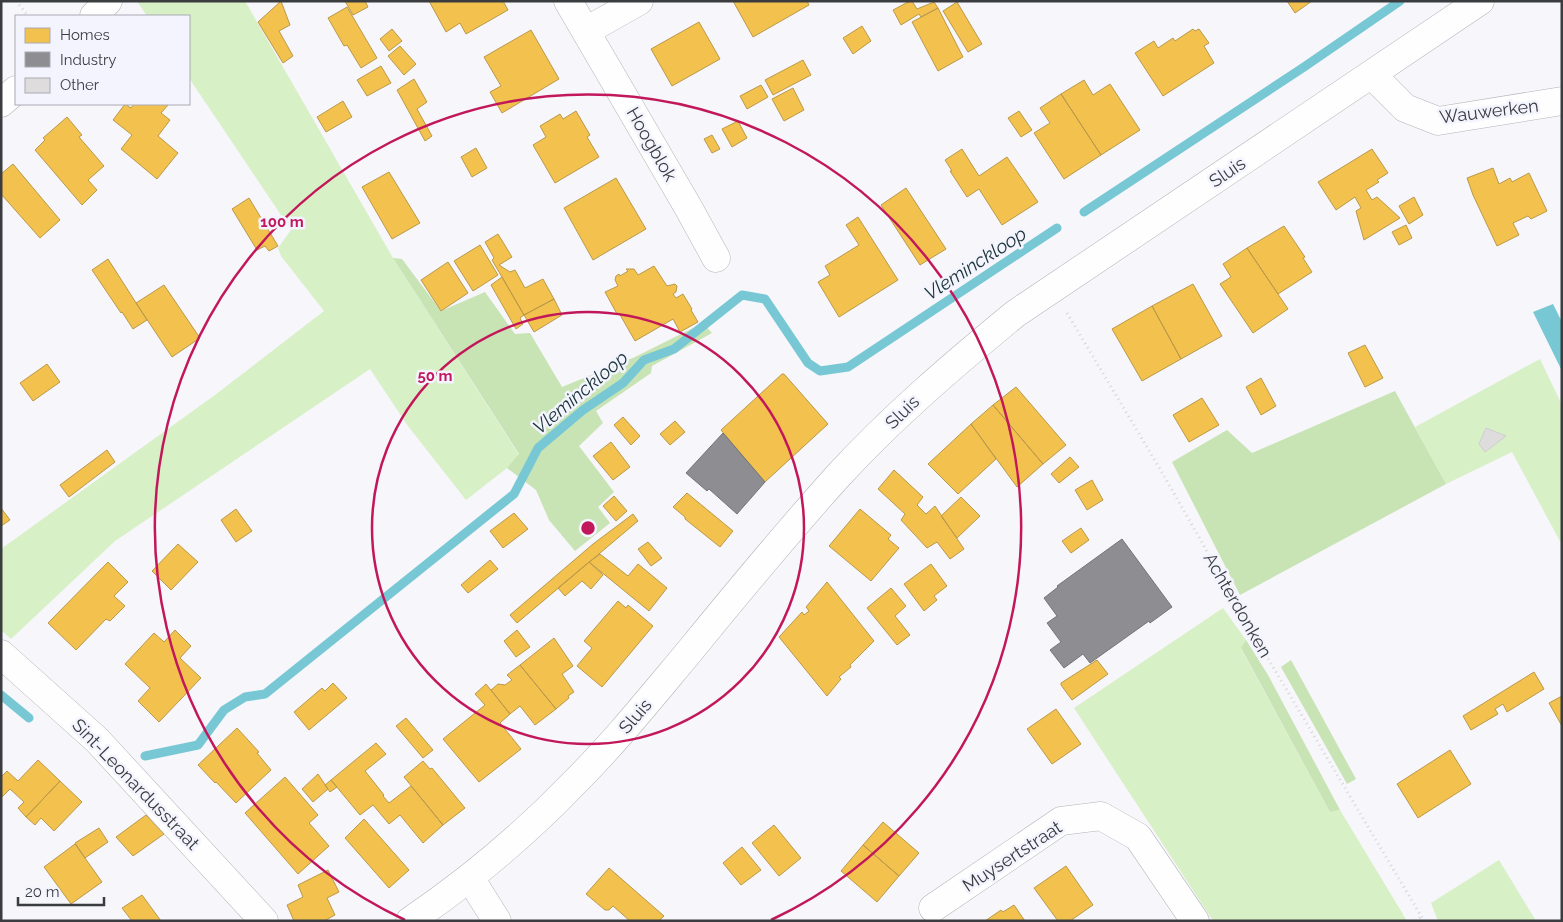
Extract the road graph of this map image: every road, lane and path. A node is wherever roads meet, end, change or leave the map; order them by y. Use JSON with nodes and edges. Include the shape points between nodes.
{"nodes":[{"id":1,"x":16,"y":1,"type":"edge"},
{"id":2,"x":108,"y":1,"type":"edge"},
{"id":3,"x":568,"y":1,"type":"edge"},
{"id":4,"x":639,"y":1,"type":"edge"},
{"id":5,"x":1480,"y":1,"type":"edge"},
{"id":6,"x":27,"y":15,"type":"edge"},
{"id":7,"x":95,"y":15,"type":"edge"},
{"id":8,"x":586,"y":31,"type":"junction"},
{"id":9,"x":1372,"y":75,"type":"junction"},
{"id":10,"x":15,"y":91,"type":"edge"},
{"id":11,"x":1562,"y":101,"type":"edge"},
{"id":12,"x":1,"y":103,"type":"edge"},
{"id":13,"x":716,"y":258,"type":"dead end"},
{"id":14,"x":1052,"y":289,"type":"junction"},
{"id":15,"x":1,"y":654,"type":"edge"},
{"id":16,"x":470,"y":878,"type":"junction"},
{"id":17,"x":933,"y":908,"type":"dead end"},
{"id":18,"x":1423,"y":919,"type":"edge"},
{"id":19,"x":264,"y":921,"type":"edge"},
{"id":20,"x":410,"y":921,"type":"edge"},
{"id":21,"x":497,"y":921,"type":"edge"},
{"id":22,"x":1195,"y":921,"type":"edge"},
{"id":23,"x":1415,"y":921,"type":"edge"}],
"edges":[{"from":1,"to":6,"type":"path"},
{"from":2,"to":7,"type":"street"},
{"from":3,"to":8,"type":"street","name":"Hoogblok"},
{"from":4,"to":8,"type":"street"},
{"from":5,"to":9,"type":"street","name":"Sluis"},
{"from":8,"to":13,"type":"street","name":"Hoogblok"},
{"from":9,"to":11,"type":"street","name":"Wauwerken","via":[[1405,108],[1438,120]]},
{"from":9,"to":14,"type":"street","name":"Sluis"},
{"from":10,"to":12,"type":"street"},
{"from":14,"to":16,"type":"street","name":"Sluis","via":[[1015,314],[954,364],[838,476],[576,782]]},
{"from":14,"to":18,"type":"path","name":"Achterdonken"},
{"from":15,"to":19,"type":"street","name":"Sint-Leonardusstraat","via":[[97,740]]},
{"from":16,"to":20,"type":"street","name":"Sluis"},
{"from":16,"to":21,"type":"street"},
{"from":17,"to":22,"type":"street","name":"Muysertstraat","via":[[1061,821],[1101,816],[1138,837]]},
{"from":18,"to":23,"type":"path"}]}
